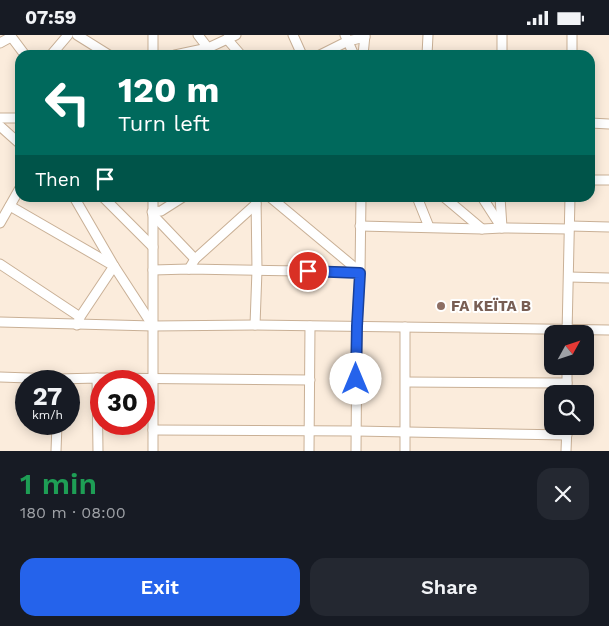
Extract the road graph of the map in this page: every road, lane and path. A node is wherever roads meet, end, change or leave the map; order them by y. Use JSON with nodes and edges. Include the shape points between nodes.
{"nodes":[{"id":1,"x":68,"y":35,"type":"edge"},
{"id":2,"x":77,"y":35,"type":"edge"},
{"id":3,"x":153,"y":35,"type":"edge"},
{"id":4,"x":198,"y":35,"type":"edge"},
{"id":5,"x":293,"y":35,"type":"edge"},
{"id":6,"x":428,"y":35,"type":"edge"},
{"id":7,"x":502,"y":35,"type":"edge"},
{"id":8,"x":572,"y":35,"type":"edge"},
{"id":9,"x":10,"y":36,"type":"edge"},
{"id":10,"x":365,"y":36,"type":"edge"},
{"id":11,"x":232,"y":37,"type":"edge"},
{"id":12,"x":346,"y":38,"type":"edge"},
{"id":13,"x":0,"y":43,"type":"edge"},
{"id":14,"x":208,"y":48,"type":"junction"},
{"id":15,"x":21,"y":50,"type":"edge"},
{"id":16,"x":55,"y":50,"type":"edge"},
{"id":17,"x":101,"y":50,"type":"edge"},
{"id":18,"x":154,"y":50,"type":"edge"},
{"id":19,"x":199,"y":50,"type":"edge"},
{"id":20,"x":238,"y":50,"type":"edge"},
{"id":21,"x":300,"y":50,"type":"edge"},
{"id":22,"x":328,"y":50,"type":"edge"},
{"id":23,"x":352,"y":50,"type":"edge"},
{"id":24,"x":364,"y":50,"type":"edge"},
{"id":25,"x":427,"y":50,"type":"edge"},
{"id":26,"x":502,"y":50,"type":"edge"},
{"id":27,"x":572,"y":50,"type":"edge"},
{"id":28,"x":0,"y":118,"type":"edge"},
{"id":29,"x":15,"y":118,"type":"edge"},
{"id":30,"x":595,"y":123,"type":"edge"},
{"id":31,"x":609,"y":124,"type":"edge"},
{"id":32,"x":0,"y":126,"type":"edge"},
{"id":33,"x":15,"y":140,"type":"edge"},
{"id":34,"x":595,"y":180,"type":"edge"},
{"id":35,"x":609,"y":180,"type":"edge"},
{"id":36,"x":15,"y":198,"type":"edge"},
{"id":37,"x":77,"y":202,"type":"edge"},
{"id":38,"x":108,"y":202,"type":"edge"},
{"id":39,"x":153,"y":202,"type":"edge"},
{"id":40,"x":175,"y":202,"type":"edge"},
{"id":41,"x":255,"y":202,"type":"edge"},
{"id":42,"x":256,"y":202,"type":"edge"},
{"id":43,"x":276,"y":202,"type":"edge"},
{"id":44,"x":360,"y":202,"type":"edge"},
{"id":45,"x":419,"y":202,"type":"edge"},
{"id":46,"x":450,"y":202,"type":"edge"},
{"id":47,"x":485,"y":202,"type":"edge"},
{"id":48,"x":500,"y":202,"type":"edge"},
{"id":49,"x":570,"y":202,"type":"edge"},
{"id":50,"x":10,"y":206,"type":"junction"},
{"id":51,"x":153,"y":213,"type":"junction"},
{"id":52,"x":0,"y":223,"type":"edge"},
{"id":53,"x":360,"y":226,"type":"junction"},
{"id":54,"x":429,"y":227,"type":"junction"},
{"id":55,"x":570,"y":227,"type":"junction"},
{"id":56,"x":609,"y":227,"type":"edge"},
{"id":57,"x":502,"y":228,"type":"junction"},
{"id":58,"x":482,"y":229,"type":"junction"},
{"id":59,"x":153,"y":247,"type":"junction"},
{"id":60,"x":195,"y":259,"type":"junction"},
{"id":61,"x":0,"y":264,"type":"edge"},
{"id":62,"x":114,"y":266,"type":"junction"},
{"id":63,"x":153,"y":269,"type":"junction"},
{"id":64,"x":189,"y":269,"type":"junction"},
{"id":65,"x":257,"y":270,"type":"junction"},
{"id":66,"x":360,"y":273,"type":"junction"},
{"id":67,"x":569,"y":277,"type":"junction"},
{"id":68,"x":609,"y":277,"type":"edge"},
{"id":69,"x":79,"y":321,"type":"junction"},
{"id":70,"x":0,"y":322,"type":"edge"},
{"id":71,"x":255,"y":325,"type":"junction"},
{"id":72,"x":567,"y":325,"type":"edge"},
{"id":73,"x":153,"y":326,"type":"junction"},
{"id":74,"x":310,"y":326,"type":"junction"},
{"id":75,"x":357,"y":326,"type":"junction"},
{"id":76,"x":405,"y":327,"type":"junction"},
{"id":77,"x":609,"y":330,"type":"edge"},
{"id":78,"x":544,"y":331,"type":"edge"},
{"id":79,"x":594,"y":331,"type":"edge"},
{"id":80,"x":153,"y":370,"type":"edge"},
{"id":81,"x":567,"y":375,"type":"edge"},
{"id":82,"x":0,"y":377,"type":"edge"},
{"id":83,"x":15,"y":378,"type":"edge"},
{"id":84,"x":155,"y":379,"type":"edge"},
{"id":85,"x":310,"y":380,"type":"junction"},
{"id":86,"x":406,"y":382,"type":"junction"},
{"id":87,"x":567,"y":383,"type":"joint"},
{"id":88,"x":155,"y":430,"type":"edge"},
{"id":89,"x":309,"y":430,"type":"junction"},
{"id":90,"x":356,"y":431,"type":"junction"},
{"id":91,"x":405,"y":431,"type":"junction"},
{"id":92,"x":544,"y":431,"type":"edge"},
{"id":93,"x":57,"y":435,"type":"edge"},
{"id":94,"x":98,"y":435,"type":"edge"},
{"id":95,"x":153,"y":435,"type":"edge"},
{"id":96,"x":567,"y":435,"type":"edge"},
{"id":97,"x":56,"y":451,"type":"edge"},
{"id":98,"x":98,"y":451,"type":"edge"},
{"id":99,"x":153,"y":451,"type":"edge"},
{"id":100,"x":309,"y":451,"type":"edge"},
{"id":101,"x":356,"y":451,"type":"edge"},
{"id":102,"x":405,"y":451,"type":"edge"},
{"id":103,"x":566,"y":451,"type":"edge"}],
"edges":[{"from":1,"to":16,"type":"street"},
{"from":2,"to":17,"type":"street"},
{"from":3,"to":18,"type":"street"},
{"from":4,"to":14,"type":"street"},
{"from":5,"to":21,"type":"street"},
{"from":6,"to":25,"type":"street"},
{"from":7,"to":26,"type":"street"},
{"from":8,"to":27,"type":"street"},
{"from":9,"to":13,"type":"street"},
{"from":9,"to":15,"type":"street"},
{"from":10,"to":12,"type":"street"},
{"from":10,"to":24,"type":"street"},
{"from":11,"to":14,"type":"street"},
{"from":11,"to":20,"type":"street"},
{"from":12,"to":22,"type":"street"},
{"from":12,"to":23,"type":"street"},
{"from":14,"to":19,"type":"street"},
{"from":28,"to":29,"type":"street"},
{"from":30,"to":31,"type":"street"},
{"from":32,"to":33,"type":"street"},
{"from":34,"to":35,"type":"street"},
{"from":36,"to":50,"type":"street"},
{"from":37,"to":62,"type":"street"},
{"from":38,"to":59,"type":"street"},
{"from":39,"to":51,"type":"street"},
{"from":40,"to":51,"type":"street"},
{"from":41,"to":60,"type":"street"},
{"from":42,"to":65,"type":"street"},
{"from":43,"to":66,"type":"street"},
{"from":44,"to":53,"type":"street"},
{"from":45,"to":54,"type":"street"},
{"from":46,"to":58,"type":"street"},
{"from":47,"to":57,"type":"street"},
{"from":48,"to":57,"type":"street"},
{"from":49,"to":55,"type":"street"},
{"from":50,"to":52,"type":"street"},
{"from":50,"to":62,"type":"street"},
{"from":51,"to":59,"type":"street"},
{"from":51,"to":60,"type":"street"},
{"from":53,"to":54,"type":"street"},
{"from":53,"to":66,"type":"street"},
{"from":54,"to":58,"type":"street"},
{"from":55,"to":56,"type":"street"},
{"from":55,"to":57,"type":"street"},
{"from":55,"to":67,"type":"street"},
{"from":57,"to":58,"type":"street"},
{"from":59,"to":63,"type":"street"},
{"from":60,"to":64,"type":"street"},
{"from":61,"to":69,"type":"street"},
{"from":62,"to":69,"type":"street"},
{"from":62,"to":73,"type":"street"},
{"from":63,"to":64,"type":"street"},
{"from":63,"to":73,"type":"street"},
{"from":64,"to":65,"type":"street"},
{"from":65,"to":66,"type":"street"},
{"from":65,"to":71,"type":"street"},
{"from":66,"to":75,"type":"street"},
{"from":67,"to":68,"type":"street"},
{"from":67,"to":72,"type":"street"},
{"from":69,"to":70,"type":"street"},
{"from":69,"to":73,"type":"street"},
{"from":71,"to":73,"type":"street"},
{"from":71,"to":74,"type":"street"},
{"from":73,"to":80,"type":"street"},
{"from":74,"to":75,"type":"street"},
{"from":74,"to":85,"type":"street"},
{"from":75,"to":76,"type":"street"},
{"from":75,"to":90,"type":"street"},
{"from":76,"to":78,"type":"street"},
{"from":76,"to":86,"type":"street"},
{"from":77,"to":79,"type":"street"},
{"from":81,"to":87,"type":"street"},
{"from":82,"to":83,"type":"street"},
{"from":84,"to":85,"type":"street"},
{"from":85,"to":89,"type":"street"},
{"from":86,"to":87,"type":"street"},
{"from":86,"to":91,"type":"street"},
{"from":88,"to":89,"type":"street"},
{"from":89,"to":90,"type":"street"},
{"from":89,"to":100,"type":"street"},
{"from":90,"to":91,"type":"street"},
{"from":90,"to":101,"type":"street"},
{"from":91,"to":92,"type":"street"},
{"from":91,"to":102,"type":"street"},
{"from":93,"to":97,"type":"street"},
{"from":94,"to":98,"type":"street"},
{"from":95,"to":99,"type":"street"},
{"from":96,"to":103,"type":"street"}]}
